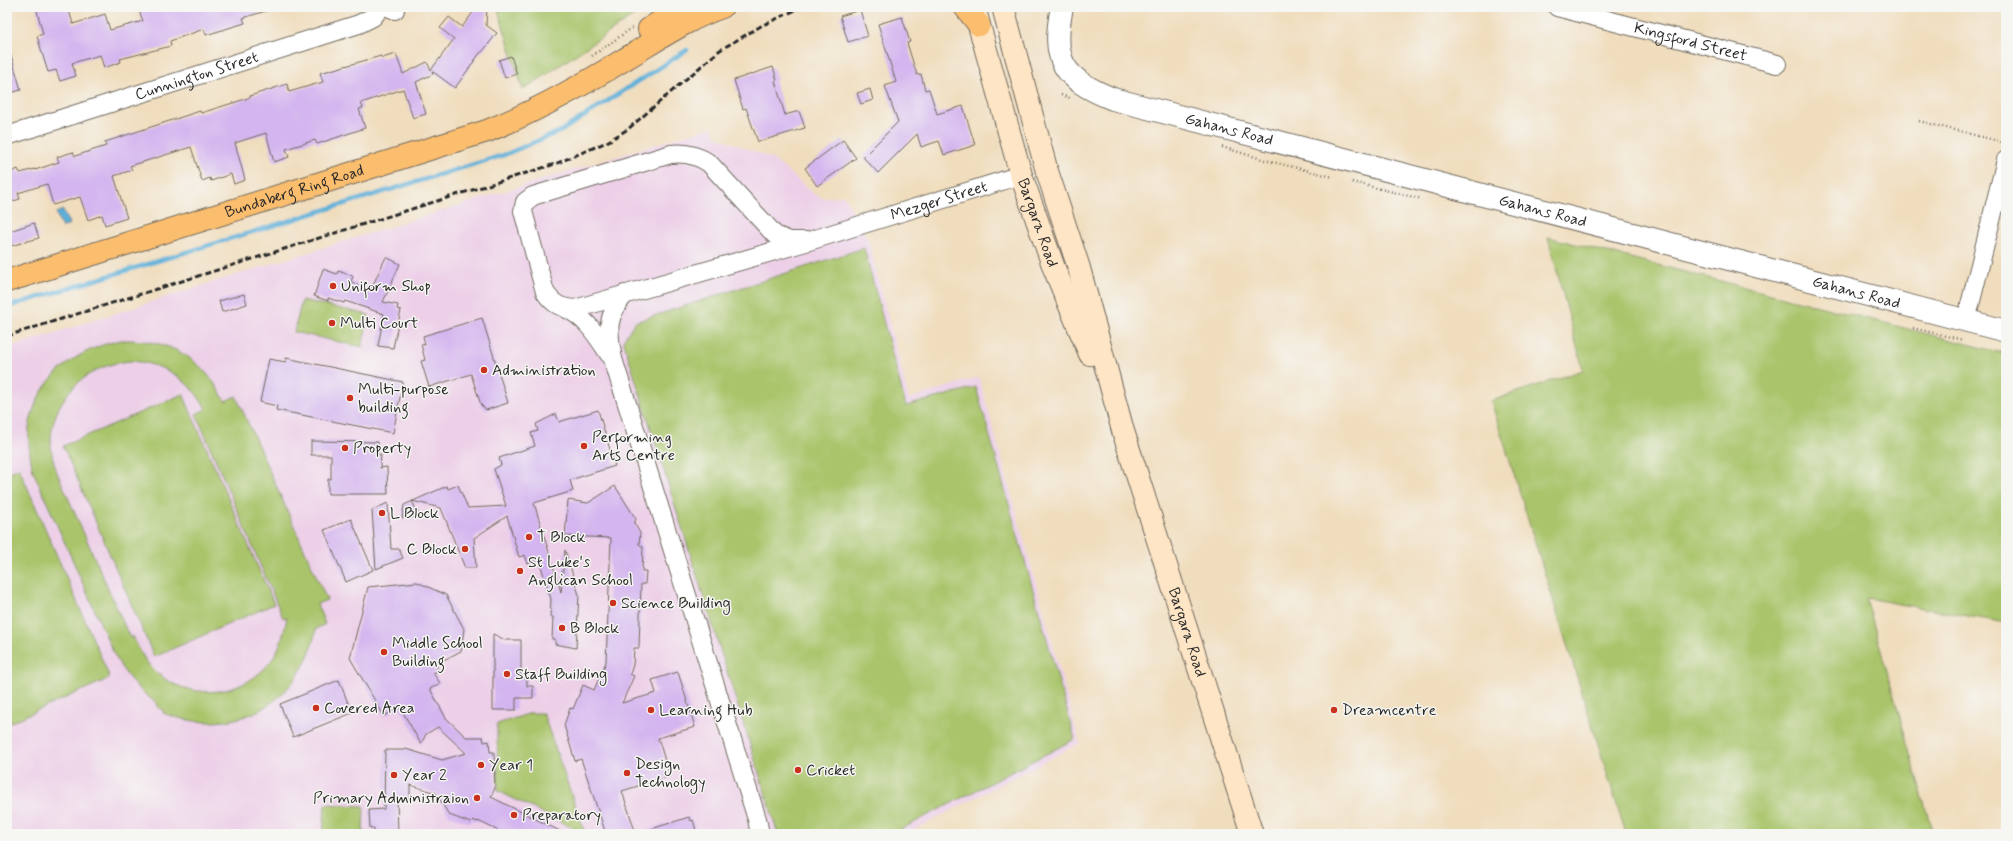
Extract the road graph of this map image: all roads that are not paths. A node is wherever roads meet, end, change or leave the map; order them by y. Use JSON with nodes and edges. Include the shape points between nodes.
{"nodes":[{"id":1,"x":682,"y":7,"type":"edge"},
{"id":2,"x":722,"y":7,"type":"edge"},
{"id":3,"x":965,"y":7,"type":"edge"},
{"id":4,"x":1003,"y":7,"type":"edge"},
{"id":5,"x":1062,"y":7,"type":"edge"},
{"id":6,"x":1072,"y":7,"type":"edge"},
{"id":7,"x":1557,"y":7,"type":"edge"},
{"id":8,"x":388,"y":8,"type":"edge"},
{"id":9,"x":1609,"y":14,"type":"edge"},
{"id":10,"x":976,"y":16,"type":"edge"},
{"id":11,"x":1777,"y":64,"type":"dead end"},
{"id":12,"x":1082,"y":84,"type":"junction"},
{"id":13,"x":576,"y":86,"type":"junction"},
{"id":14,"x":7,"y":136,"type":"edge"},
{"id":15,"x":2006,"y":160,"type":"edge"},
{"id":16,"x":1046,"y":168,"type":"junction"},
{"id":17,"x":1021,"y":175,"type":"junction"},
{"id":18,"x":809,"y":241,"type":"junction"},
{"id":19,"x":7,"y":281,"type":"edge"},
{"id":20,"x":625,"y":294,"type":"junction"},
{"id":21,"x":565,"y":308,"type":"junction"},
{"id":22,"x":1966,"y":321,"type":"junction"},
{"id":23,"x":2006,"y":331,"type":"edge"},
{"id":24,"x":613,"y":359,"type":"junction"},
{"id":25,"x":1123,"y":431,"type":"junction"},
{"id":26,"x":760,"y":834,"type":"edge"},
{"id":27,"x":1252,"y":834,"type":"edge"}],
"edges":[{"from":1,"to":13,"type":"main road","name":"Bundaberg Ring Road","via":[[618,49]]},
{"from":2,"to":13,"type":"main road","name":"Bundaberg Ring Road","via":[[679,27]]},
{"from":3,"to":10,"type":"main road"},
{"from":4,"to":16,"type":"main road","name":"Bargara Road"},
{"from":5,"to":12,"type":"street","name":"Gahans Road","via":[[1057,32],[1059,54],[1065,68]]},
{"from":6,"to":12,"type":"street","name":"Gahans Road","via":[[1067,25],[1066,49],[1070,67]]},
{"from":7,"to":9,"type":"street","name":"Kingsford Street"},
{"from":8,"to":14,"type":"street","name":"Cunnington Street","via":[[359,24]]},
{"from":9,"to":11,"type":"street","name":"Kingsford Street"},
{"from":10,"to":17,"type":"main road","name":"Bargara Road"},
{"from":12,"to":22,"type":"street","name":"Gahans Road","via":[[1113,100]]},
{"from":13,"to":19,"type":"main road","name":"Bundaberg Ring Road","via":[[533,110],[487,131]]},
{"from":15,"to":22,"type":"street"},
{"from":16,"to":17,"type":"main road"},
{"from":16,"to":25,"type":"main road","name":"Bargara Road","via":[[1078,268]]},
{"from":17,"to":18,"type":"street","name":"Mezger Street"},
{"from":17,"to":25,"type":"main road","name":"Bargara Road","via":[[1054,268]]},
{"from":18,"to":20,"type":"street","name":"Mezger Street"},
{"from":18,"to":21,"type":"street","via":[[790,241],[775,235],[702,158],[687,154],[671,154],[533,196],[525,202],[523,217],[545,292],[555,304]]},
{"from":20,"to":21,"type":"street","name":"Mezger Street","via":[[582,308]]},
{"from":20,"to":24,"type":"street","via":[[610,317],[608,327]]},
{"from":21,"to":24,"type":"street","via":[[581,317]]},
{"from":22,"to":23,"type":"street","name":"Gahans Road"},
{"from":24,"to":26,"type":"street","via":[[758,819]]},
{"from":25,"to":27,"type":"main road","name":"Bargara Road"}]}
